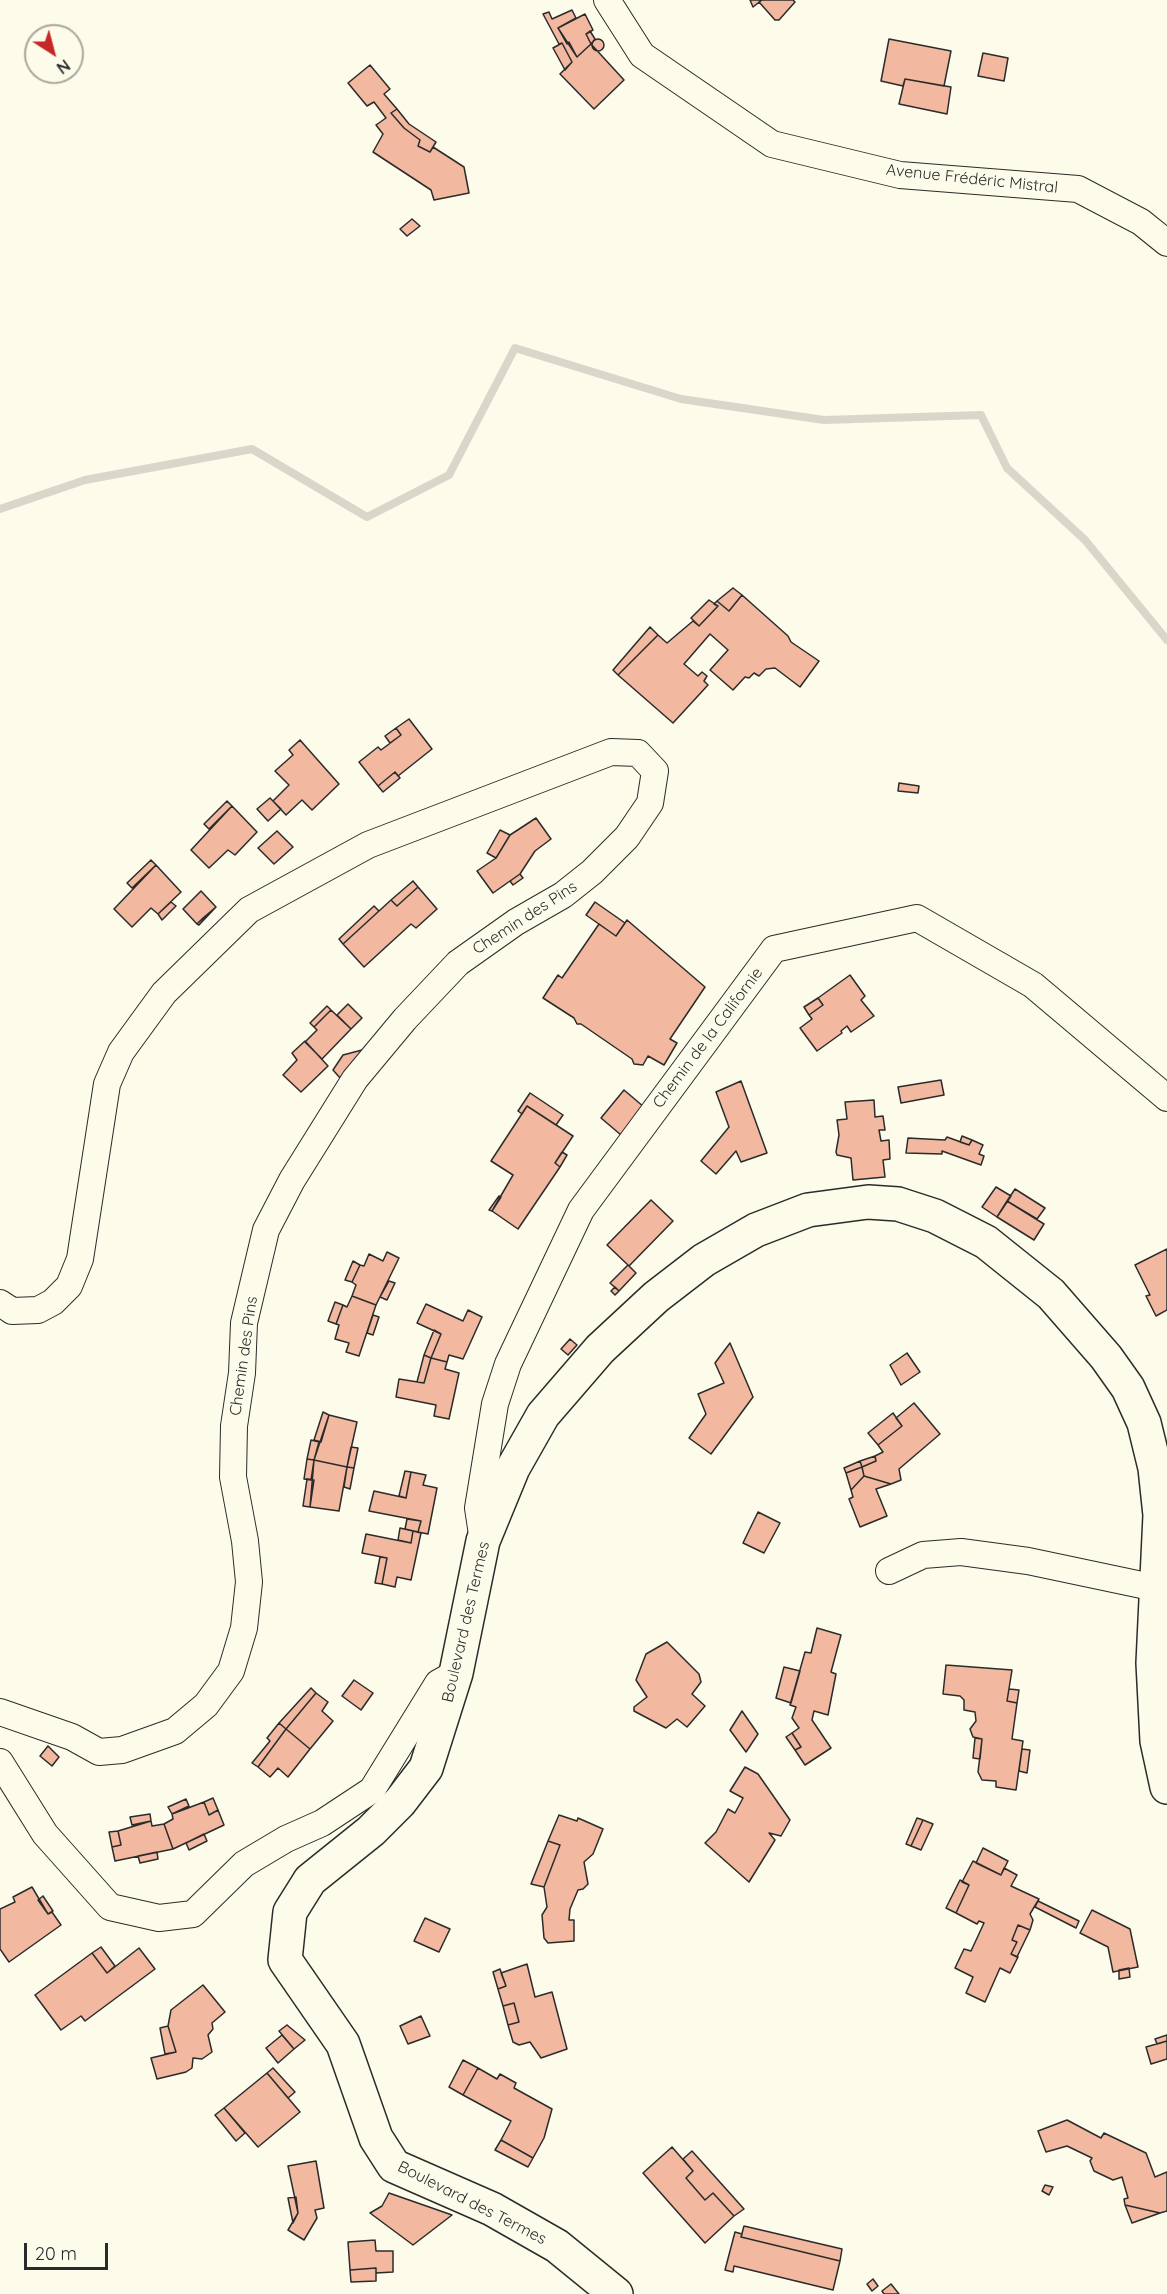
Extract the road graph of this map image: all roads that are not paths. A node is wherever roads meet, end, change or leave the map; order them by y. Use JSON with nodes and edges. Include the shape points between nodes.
{"nodes":[{"id":1,"x":607,"y":0,"type":"edge"},
{"id":2,"x":1167,"y":243,"type":"edge"},
{"id":3,"x":1167,"y":1098,"type":"edge"},
{"id":4,"x":0,"y":1303,"type":"edge"},
{"id":5,"x":483,"y":1541,"type":"junction"},
{"id":6,"x":889,"y":1571,"type":"dead end"},
{"id":7,"x":1156,"y":1588,"type":"junction"},
{"id":8,"x":456,"y":1672,"type":"junction"},
{"id":9,"x":0,"y":1712,"type":"edge"},
{"id":10,"x":0,"y":1762,"type":"edge"},
{"id":11,"x":1167,"y":1786,"type":"edge"},
{"id":12,"x":616,"y":2294,"type":"edge"}],
"edges":[{"from":1,"to":2,"type":"street","name":"Avenue Frédéric Mistral","via":[[642,55],[772,144],[900,175],[1078,189],[1142,222]]},
{"from":3,"to":5,"type":"street","name":"Chemin de la Californie","via":[[1033,985],[916,918],[774,949],[581,1209],[508,1364],[495,1404],[478,1508]]},
{"from":4,"to":9,"type":"street","name":"Chemin des Pins","via":[[12,1311],[38,1310],[69,1286],[80,1259],[107,1084],[121,1052],[164,993],[249,910],[368,844],[612,752],[638,753],[655,771],[650,804],[627,837],[563,895],[458,963],[354,1079],[266,1230],[244,1323],[234,1426],[233,1476],[249,1582],[244,1628],[231,1671],[206,1705],[175,1731],[122,1750],[99,1752],[72,1737]]},
{"from":5,"to":7,"type":"street","name":"Boulevard des Termes","via":[[513,1468],[543,1415],[600,1349],[656,1297],[704,1260],[756,1230],[808,1210],[867,1202],[898,1204],[935,1216],[987,1242],[1051,1294],[1128,1388],[1144,1423],[1155,1468],[1160,1515]]},
{"from":5,"to":8,"type":"street","name":"Boulevard des Termes"},
{"from":6,"to":7,"type":"street","via":[[922,1555],[961,1552],[1028,1561]]},
{"from":7,"to":11,"type":"street","name":"Boulevard des Termes","via":[[1153,1663],[1157,1741]]},
{"from":8,"to":10,"type":"street","via":[[438,1683],[372,1790],[322,1823],[244,1864],[193,1914],[159,1918],[110,1907],[45,1834]]},
{"from":8,"to":12,"type":"street","name":"Boulevard des Termes","via":[[426,1768],[372,1832],[310,1880],[290,1912],[285,1960],[343,2044],[376,2138],[394,2166],[492,2210],[557,2246]]}]}
